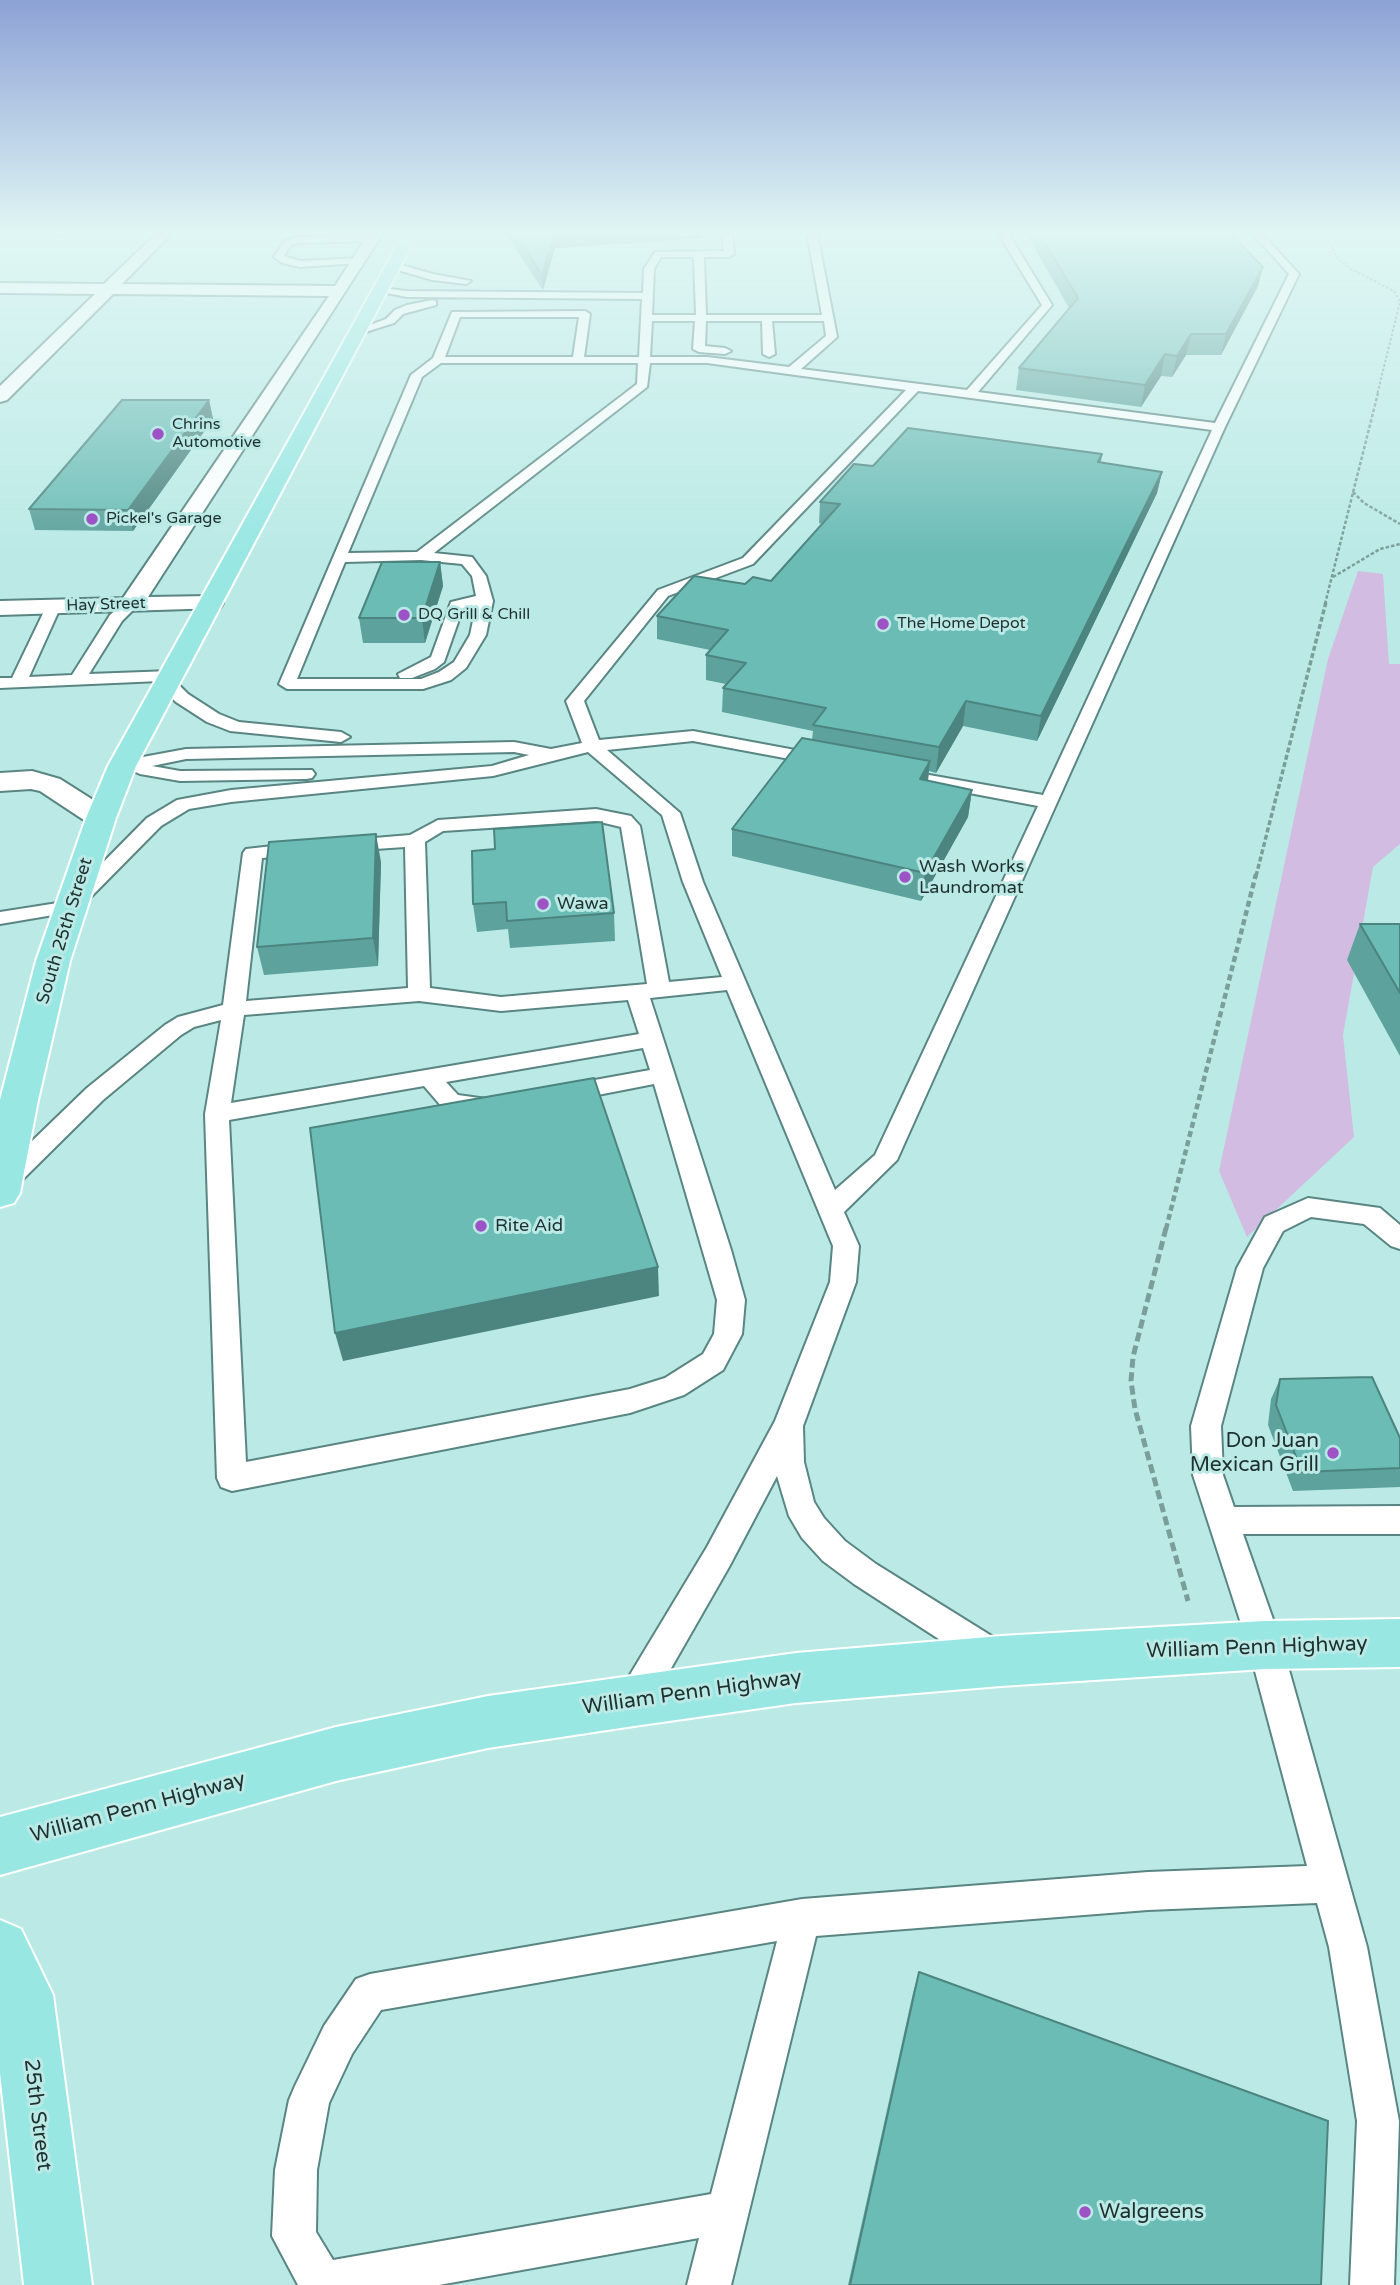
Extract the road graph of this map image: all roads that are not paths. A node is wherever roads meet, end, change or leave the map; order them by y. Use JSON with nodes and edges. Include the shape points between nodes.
{"nodes":[{"id":1,"x":58,"y":340,"type":"edge"},
{"id":2,"x":308,"y":340,"type":"edge"},
{"id":3,"x":352,"y":340,"type":"edge"},
{"id":4,"x":446,"y":340,"type":"edge"},
{"id":5,"x":581,"y":340,"type":"edge"},
{"id":6,"x":645,"y":340,"type":"edge"},
{"id":7,"x":700,"y":340,"type":"edge"},
{"id":8,"x":762,"y":340,"type":"edge"},
{"id":9,"x":828,"y":340,"type":"edge"},
{"id":10,"x":1017,"y":340,"type":"edge"},
{"id":11,"x":1262,"y":340,"type":"edge"},
{"id":12,"x":758,"y":354,"type":"junction"},
{"id":13,"x":782,"y":356,"type":"dead end"},
{"id":14,"x":578,"y":359,"type":"junction"},
{"id":15,"x":643,"y":359,"type":"junction"},
{"id":16,"x":438,"y":360,"type":"junction"},
{"id":17,"x":792,"y":371,"type":"junction"},
{"id":18,"x":915,"y":387,"type":"junction"},
{"id":19,"x":970,"y":394,"type":"junction"},
{"id":20,"x":0,"y":396,"type":"edge"},
{"id":21,"x":1219,"y":427,"type":"junction"},
{"id":22,"x":422,"y":556,"type":"junction"},
{"id":23,"x":339,"y":558,"type":"junction"},
{"id":24,"x":485,"y":601,"type":"junction"},
{"id":25,"x":211,"y":603,"type":"junction"},
{"id":26,"x":131,"y":604,"type":"junction"},
{"id":27,"x":53,"y":606,"type":"junction"},
{"id":28,"x":0,"y":608,"type":"edge"},
{"id":29,"x":77,"y":680,"type":"junction"},
{"id":30,"x":169,"y":680,"type":"junction"},
{"id":31,"x":289,"y":681,"type":"junction"},
{"id":32,"x":18,"y":682,"type":"junction"},
{"id":33,"x":0,"y":683,"type":"edge"},
{"id":34,"x":592,"y":746,"type":"junction"},
{"id":35,"x":495,"y":747,"type":"junction"},
{"id":36,"x":552,"y":754,"type":"junction"},
{"id":37,"x":844,"y":764,"type":"edge"},
{"id":38,"x":122,"y":766,"type":"junction"},
{"id":39,"x":871,"y":769,"type":"edge"},
{"id":40,"x":493,"y":771,"type":"junction"},
{"id":41,"x":0,"y":782,"type":"edge"},
{"id":42,"x":1049,"y":802,"type":"junction"},
{"id":43,"x":101,"y":818,"type":"junction"},
{"id":44,"x":415,"y":839,"type":"junction"},
{"id":45,"x":70,"y":907,"type":"junction"},
{"id":46,"x":0,"y":918,"type":"edge"},
{"id":47,"x":737,"y":982,"type":"junction"},
{"id":48,"x":648,"y":991,"type":"junction"},
{"id":49,"x":419,"y":994,"type":"junction"},
{"id":50,"x":234,"y":1009,"type":"junction"},
{"id":51,"x":651,"y":1039,"type":"junction"},
{"id":52,"x":663,"y":1075,"type":"junction"},
{"id":53,"x":432,"y":1077,"type":"junction"},
{"id":54,"x":547,"y":1096,"type":"edge"},
{"id":55,"x":10,"y":1101,"type":"edge"},
{"id":56,"x":509,"y":1103,"type":"edge"},
{"id":57,"x":217,"y":1114,"type":"junction"},
{"id":58,"x":1,"y":1189,"type":"edge"},
{"id":59,"x":832,"y":1208,"type":"junction"},
{"id":60,"x":1400,"y":1239,"type":"edge"},
{"id":61,"x":789,"y":1424,"type":"junction"},
{"id":62,"x":1400,"y":1520,"type":"edge"},
{"id":63,"x":1223,"y":1521,"type":"junction"},
{"id":64,"x":1400,"y":1643,"type":"edge"},
{"id":65,"x":1265,"y":1645,"type":"junction"},
{"id":66,"x":1001,"y":1661,"type":"junction"},
{"id":67,"x":634,"y":1700,"type":"junction"},
{"id":68,"x":0,"y":1846,"type":"edge"},
{"id":69,"x":1330,"y":1884,"type":"junction"},
{"id":70,"x":802,"y":1917,"type":"junction"},
{"id":71,"x":0,"y":1950,"type":"edge"},
{"id":72,"x":727,"y":2212,"type":"junction"},
{"id":73,"x":58,"y":2285,"type":"edge"},
{"id":74,"x":709,"y":2285,"type":"edge"},
{"id":75,"x":1372,"y":2285,"type":"edge"}],
"edges":[{"from":1,"to":20,"type":"street"},
{"from":2,"to":26,"type":"street"},
{"from":3,"to":25,"type":"main road","name":"South 25th Street"},
{"from":4,"to":16,"type":"lane"},
{"from":5,"to":14,"type":"lane"},
{"from":6,"to":15,"type":"lane"},
{"from":7,"to":12,"type":"lane","via":[[699,349]]},
{"from":8,"to":12,"type":"lane"},
{"from":9,"to":17,"type":"lane","via":[[800,358]]},
{"from":10,"to":19,"type":"lane"},
{"from":11,"to":21,"type":"lane"},
{"from":12,"to":13,"type":"lane"},
{"from":14,"to":15,"type":"lane"},
{"from":14,"to":16,"type":"lane"},
{"from":15,"to":17,"type":"lane","via":[[707,360]]},
{"from":15,"to":22,"type":"lane","via":[[643,385]]},
{"from":16,"to":23,"type":"lane","via":[[417,375]]},
{"from":17,"to":18,"type":"lane"},
{"from":18,"to":19,"type":"lane"},
{"from":18,"to":34,"type":"lane","via":[[748,561],[663,593],[575,701]]},
{"from":19,"to":21,"type":"lane"},
{"from":21,"to":42,"type":"lane"},
{"from":22,"to":23,"type":"lane"},
{"from":22,"to":24,"type":"lane","via":[[467,560],[479,576]]},
{"from":23,"to":31,"type":"lane"},
{"from":24,"to":31,"type":"lane","via":[[456,605],[438,659],[416,671],[383,678]]},
{"from":24,"to":31,"type":"lane","via":[[478,635],[460,666],[444,676],[423,684]]},
{"from":25,"to":26,"type":"street","name":"Hay Street"},
{"from":25,"to":30,"type":"main road","name":"South 25th Street"},
{"from":26,"to":27,"type":"street","name":"Hay Street"},
{"from":26,"to":29,"type":"lane","via":[[116,618]]},
{"from":27,"to":28,"type":"street","name":"Hay Street"},
{"from":27,"to":32,"type":"lane"},
{"from":29,"to":30,"type":"lane"},
{"from":29,"to":32,"type":"lane"},
{"from":30,"to":35,"type":"lane","via":[[181,698],[236,727]]},
{"from":30,"to":38,"type":"main road","name":"South 25th Street"},
{"from":32,"to":33,"type":"lane"},
{"from":34,"to":36,"type":"lane"},
{"from":34,"to":37,"type":"lane","via":[[693,736]]},
{"from":34,"to":47,"type":"lane","via":[[671,813],[694,882]]},
{"from":35,"to":36,"type":"lane"},
{"from":35,"to":38,"type":"lane","via":[[186,754]]},
{"from":36,"to":40,"type":"lane"},
{"from":38,"to":40,"type":"lane","via":[[180,776]]},
{"from":38,"to":43,"type":"main road","name":"South 25th Street"},
{"from":39,"to":42,"type":"lane"},
{"from":40,"to":45,"type":"lane","via":[[184,804],[154,822]]},
{"from":41,"to":43,"type":"street","via":[[32,780],[50,785]]},
{"from":42,"to":59,"type":"lane","via":[[885,1160]]},
{"from":43,"to":45,"type":"main road","name":"South 25th Street"},
{"from":44,"to":48,"type":"lane","via":[[438,826],[596,815],[624,820],[630,826]]},
{"from":44,"to":49,"type":"lane"},
{"from":44,"to":50,"type":"lane","via":[[253,853]]},
{"from":45,"to":46,"type":"lane"},
{"from":45,"to":55,"type":"main road","name":"South 25th Street"},
{"from":47,"to":48,"type":"lane"},
{"from":47,"to":59,"type":"lane"},
{"from":48,"to":49,"type":"lane","via":[[501,1003]]},
{"from":48,"to":51,"type":"lane"},
{"from":49,"to":50,"type":"lane"},
{"from":50,"to":57,"type":"lane"},
{"from":50,"to":58,"type":"lane","via":[[202,1016],[173,1030],[95,1094]]},
{"from":51,"to":52,"type":"lane"},
{"from":51,"to":53,"type":"lane"},
{"from":52,"to":54,"type":"lane"},
{"from":52,"to":57,"type":"lane","via":[[731,1300],[728,1334],[713,1362],[674,1387],[630,1401],[232,1478]]},
{"from":53,"to":56,"type":"lane","via":[[450,1101],[470,1106]]},
{"from":53,"to":57,"type":"lane"},
{"from":55,"to":58,"type":"main road","name":"South 25th Street"},
{"from":59,"to":61,"type":"lane","via":[[846,1246],[843,1282]]},
{"from":60,"to":63,"type":"lane","via":[[1371,1215],[1308,1207],[1274,1224],[1250,1268],[1206,1426],[1208,1475]]},
{"from":61,"to":66,"type":"lane","via":[[794,1487],[813,1528],[865,1574]]},
{"from":61,"to":67,"type":"lane"},
{"from":62,"to":63,"type":"lane"},
{"from":63,"to":65,"type":"lane"},
{"from":64,"to":65,"type":"main road","name":"William Penn Highway"},
{"from":65,"to":66,"type":"main road","name":"William Penn Highway"},
{"from":65,"to":69,"type":"lane"},
{"from":66,"to":67,"type":"main road","name":"William Penn Highway","via":[[796,1678]]},
{"from":67,"to":68,"type":"main road","name":"William Penn Highway","via":[[488,1722],[337,1754]]},
{"from":69,"to":70,"type":"lane","via":[[1148,1891]]},
{"from":69,"to":75,"type":"lane","via":[[1348,1947],[1378,2121]]},
{"from":70,"to":72,"type":"lane"},
{"from":70,"to":72,"type":"lane","via":[[370,1993],[338,2040],[309,2100],[296,2170],[294,2236],[322,2284]]},
{"from":71,"to":73,"type":"main road","name":"25th Street","via":[[22,1996]]},
{"from":72,"to":74,"type":"lane"}]}
